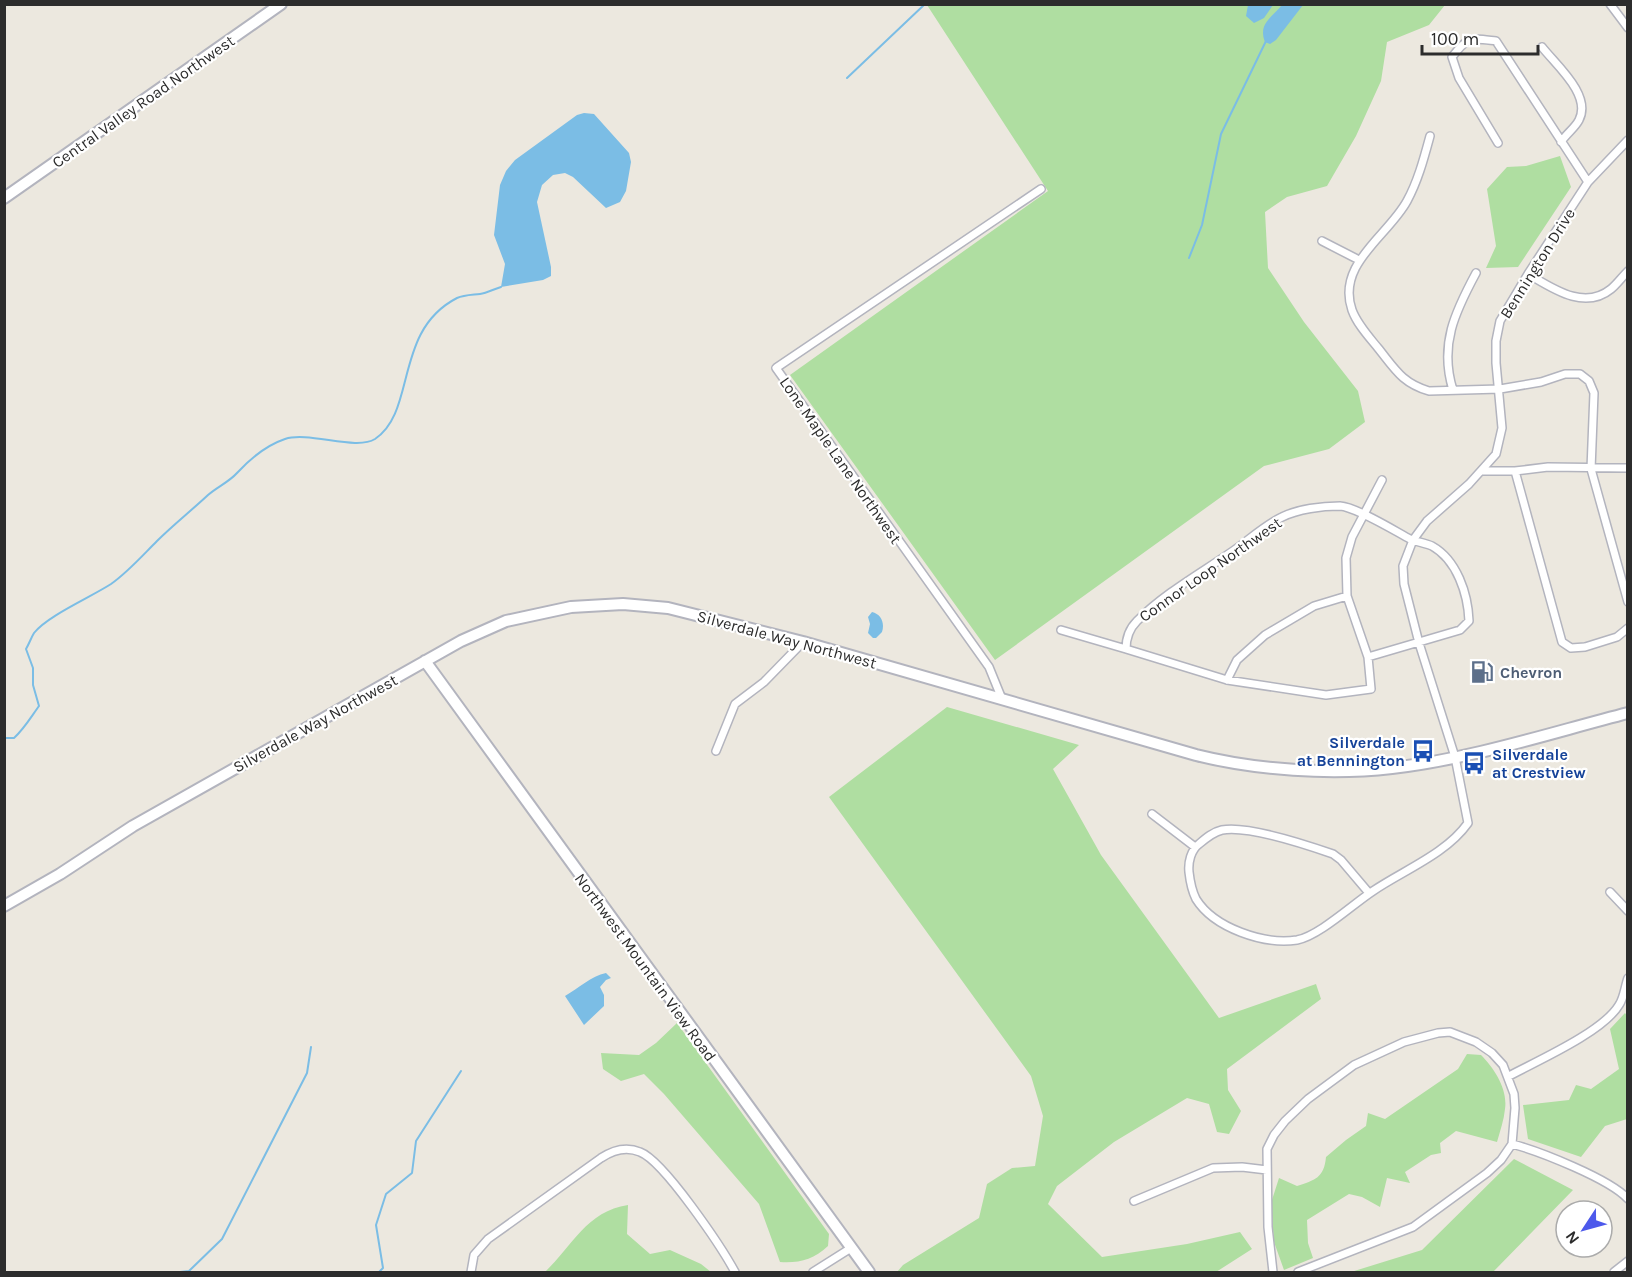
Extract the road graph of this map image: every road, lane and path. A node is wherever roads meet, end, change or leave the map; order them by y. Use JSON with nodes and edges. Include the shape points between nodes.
{"nodes":[{"id":1,"x":281,"y":4,"type":"edge"},
{"id":2,"x":1610,"y":4,"type":"edge"},
{"id":3,"x":1628,"y":28,"type":"edge"},
{"id":4,"x":1542,"y":47,"type":"dead end"},
{"id":5,"x":1430,"y":136,"type":"dead end"},
{"id":6,"x":1628,"y":140,"type":"edge"},
{"id":7,"x":1561,"y":142,"type":"junction"},
{"id":8,"x":1498,"y":143,"type":"dead end"},
{"id":9,"x":1588,"y":182,"type":"junction"},
{"id":10,"x":1041,"y":189,"type":"dead end"},
{"id":11,"x":4,"y":198,"type":"edge"},
{"id":12,"x":1322,"y":241,"type":"dead end"},
{"id":13,"x":1359,"y":260,"type":"junction"},
{"id":14,"x":1628,"y":271,"type":"edge"},
{"id":15,"x":1476,"y":273,"type":"dead end"},
{"id":16,"x":1528,"y":274,"type":"junction"},
{"id":17,"x":1500,"y":389,"type":"junction"},
{"id":18,"x":1453,"y":390,"type":"junction"},
{"id":19,"x":1628,"y":468,"type":"edge"},
{"id":20,"x":1590,"y":469,"type":"junction"},
{"id":21,"x":1482,"y":471,"type":"junction"},
{"id":22,"x":1515,"y":471,"type":"junction"},
{"id":23,"x":1382,"y":480,"type":"dead end"},
{"id":24,"x":1363,"y":515,"type":"junction"},
{"id":25,"x":1413,"y":540,"type":"junction"},
{"id":26,"x":1347,"y":596,"type":"junction"},
{"id":27,"x":1628,"y":602,"type":"edge"},
{"id":28,"x":1628,"y":628,"type":"edge"},
{"id":29,"x":1061,"y":630,"type":"dead end"},
{"id":30,"x":803,"y":642,"type":"junction"},
{"id":31,"x":1419,"y":643,"type":"junction"},
{"id":32,"x":1126,"y":649,"type":"junction"},
{"id":33,"x":1368,"y":657,"type":"junction"},
{"id":34,"x":424,"y":661,"type":"junction"},
{"id":35,"x":1227,"y":680,"type":"junction"},
{"id":36,"x":1002,"y":699,"type":"junction"},
{"id":37,"x":1628,"y":713,"type":"edge"},
{"id":38,"x":716,"y":751,"type":"dead end"},
{"id":39,"x":1455,"y":758,"type":"junction"},
{"id":40,"x":1152,"y":814,"type":"dead end"},
{"id":41,"x":1195,"y":847,"type":"junction"},
{"id":42,"x":1610,"y":892,"type":"dead end"},
{"id":43,"x":1369,"y":893,"type":"junction"},
{"id":44,"x":4,"y":906,"type":"edge"},
{"id":45,"x":1628,"y":911,"type":"edge"},
{"id":46,"x":1628,"y":978,"type":"edge"},
{"id":47,"x":1509,"y":1076,"type":"junction"},
{"id":48,"x":1512,"y":1144,"type":"junction"},
{"id":49,"x":1267,"y":1170,"type":"junction"},
{"id":50,"x":1628,"y":1199,"type":"edge"},
{"id":51,"x":1134,"y":1201,"type":"dead end"},
{"id":52,"x":851,"y":1248,"type":"junction"},
{"id":53,"x":1628,"y":1261,"type":"edge"},
{"id":54,"x":471,"y":1272,"type":"edge"},
{"id":55,"x":735,"y":1272,"type":"edge"},
{"id":56,"x":813,"y":1272,"type":"edge"},
{"id":57,"x":869,"y":1272,"type":"edge"},
{"id":58,"x":1273,"y":1272,"type":"edge"},
{"id":59,"x":1298,"y":1272,"type":"edge"},
{"id":60,"x":1614,"y":1272,"type":"edge"}],
"edges":[{"from":1,"to":11,"type":"main road","name":"Central Valley Road Northwest"},
{"from":2,"to":3,"type":"street"},
{"from":4,"to":7,"type":"street","via":[[1580,94],[1580,118]]},
{"from":5,"to":13,"type":"street","via":[[1407,201]]},
{"from":6,"to":9,"type":"street","name":"Bennington Drive"},
{"from":7,"to":8,"type":"street","via":[[1496,41],[1466,40],[1452,57],[1459,78]]},
{"from":7,"to":9,"type":"street"},
{"from":9,"to":16,"type":"street","name":"Bennington Drive"},
{"from":10,"to":36,"type":"street","name":"Lone Maple Lane Northwest","via":[[776,368],[989,667]]},
{"from":12,"to":13,"type":"street"},
{"from":13,"to":18,"type":"street","via":[[1352,273],[1350,296],[1352,311],[1366,332],[1404,380],[1429,391]]},
{"from":14,"to":16,"type":"street","via":[[1602,295],[1582,298],[1564,295]]},
{"from":15,"to":18,"type":"street","via":[[1448,340]]},
{"from":16,"to":17,"type":"street","name":"Bennington Drive","via":[[1500,321],[1496,341]]},
{"from":17,"to":18,"type":"street"},
{"from":17,"to":20,"type":"street","via":[[1565,374],[1580,374],[1588,381],[1594,393]]},
{"from":17,"to":21,"type":"street","name":"Bennington Drive","via":[[1502,428],[1496,454]]},
{"from":19,"to":20,"type":"street"},
{"from":20,"to":22,"type":"street","via":[[1548,467]]},
{"from":20,"to":27,"type":"street"},
{"from":21,"to":22,"type":"street"},
{"from":21,"to":25,"type":"street","name":"Bennington Drive","via":[[1426,521]]},
{"from":22,"to":28,"type":"street","via":[[1562,642],[1571,648],[1585,648],[1617,637]]},
{"from":23,"to":24,"type":"street"},
{"from":24,"to":25,"type":"street","name":"Connor Loop Northwest"},
{"from":24,"to":26,"type":"street","via":[[1346,558]]},
{"from":24,"to":32,"type":"street","name":"Connor Loop Northwest","via":[[1343,506],[1282,516],[1136,622],[1126,637]]},
{"from":25,"to":31,"type":"street","name":"Bennington Drive","via":[[1403,566],[1404,584]]},
{"from":25,"to":31,"type":"street","name":"Connor Loop Northwest","via":[[1431,546],[1454,566],[1469,614],[1469,621],[1460,630]]},
{"from":26,"to":33,"type":"street"},
{"from":26,"to":35,"type":"street","via":[[1314,606],[1265,635],[1237,660]]},
{"from":29,"to":32,"type":"street"},
{"from":30,"to":34,"type":"main road","name":"Silverdale Way Northwest","via":[[669,608],[598,605],[506,621]]},
{"from":30,"to":36,"type":"main road","name":"Silverdale Way Northwest"},
{"from":30,"to":38,"type":"street","via":[[764,682],[735,704]]},
{"from":31,"to":33,"type":"street","name":"Connor Loop Northwest"},
{"from":31,"to":39,"type":"street","name":"Bennington Drive"},
{"from":32,"to":35,"type":"street"},
{"from":33,"to":35,"type":"street","via":[[1371,689],[1326,695]]},
{"from":34,"to":44,"type":"main road","name":"Silverdale Way Northwest","via":[[133,826]]},
{"from":34,"to":52,"type":"main road","name":"Northwest Mountain View Road"},
{"from":36,"to":39,"type":"main road","name":"Silverdale Way Northwest","via":[[1228,761],[1338,772],[1390,769]]},
{"from":37,"to":39,"type":"main road","name":"Silverdale Way Northwest"},
{"from":39,"to":43,"type":"street","name":"Bennington Drive","via":[[1468,823],[1443,848]]},
{"from":40,"to":41,"type":"street"},
{"from":41,"to":43,"type":"street","via":[[1208,836],[1225,830],[1270,836],[1333,854]]},
{"from":41,"to":43,"type":"street","via":[[1188,867],[1197,899],[1227,926],[1258,938],[1304,938]]},
{"from":42,"to":45,"type":"street"},
{"from":46,"to":47,"type":"street","via":[[1620,1005],[1602,1022]]},
{"from":47,"to":48,"type":"street","via":[[1515,1108]]},
{"from":47,"to":49,"type":"street","via":[[1492,1053],[1462,1035],[1438,1033],[1404,1042],[1354,1065],[1308,1099],[1274,1135],[1267,1149]]},
{"from":48,"to":50,"type":"street","via":[[1532,1149],[1615,1187]]},
{"from":48,"to":59,"type":"street","via":[[1487,1173],[1413,1227]]},
{"from":49,"to":51,"type":"street","via":[[1213,1168]]},
{"from":49,"to":58,"type":"street"},
{"from":52,"to":56,"type":"street"},
{"from":52,"to":57,"type":"main road","name":"Northwest Mountain View Road"},
{"from":53,"to":60,"type":"street"},
{"from":54,"to":55,"type":"street","via":[[474,1255],[488,1239],[601,1158],[622,1149],[640,1151],[656,1161]]}]}
